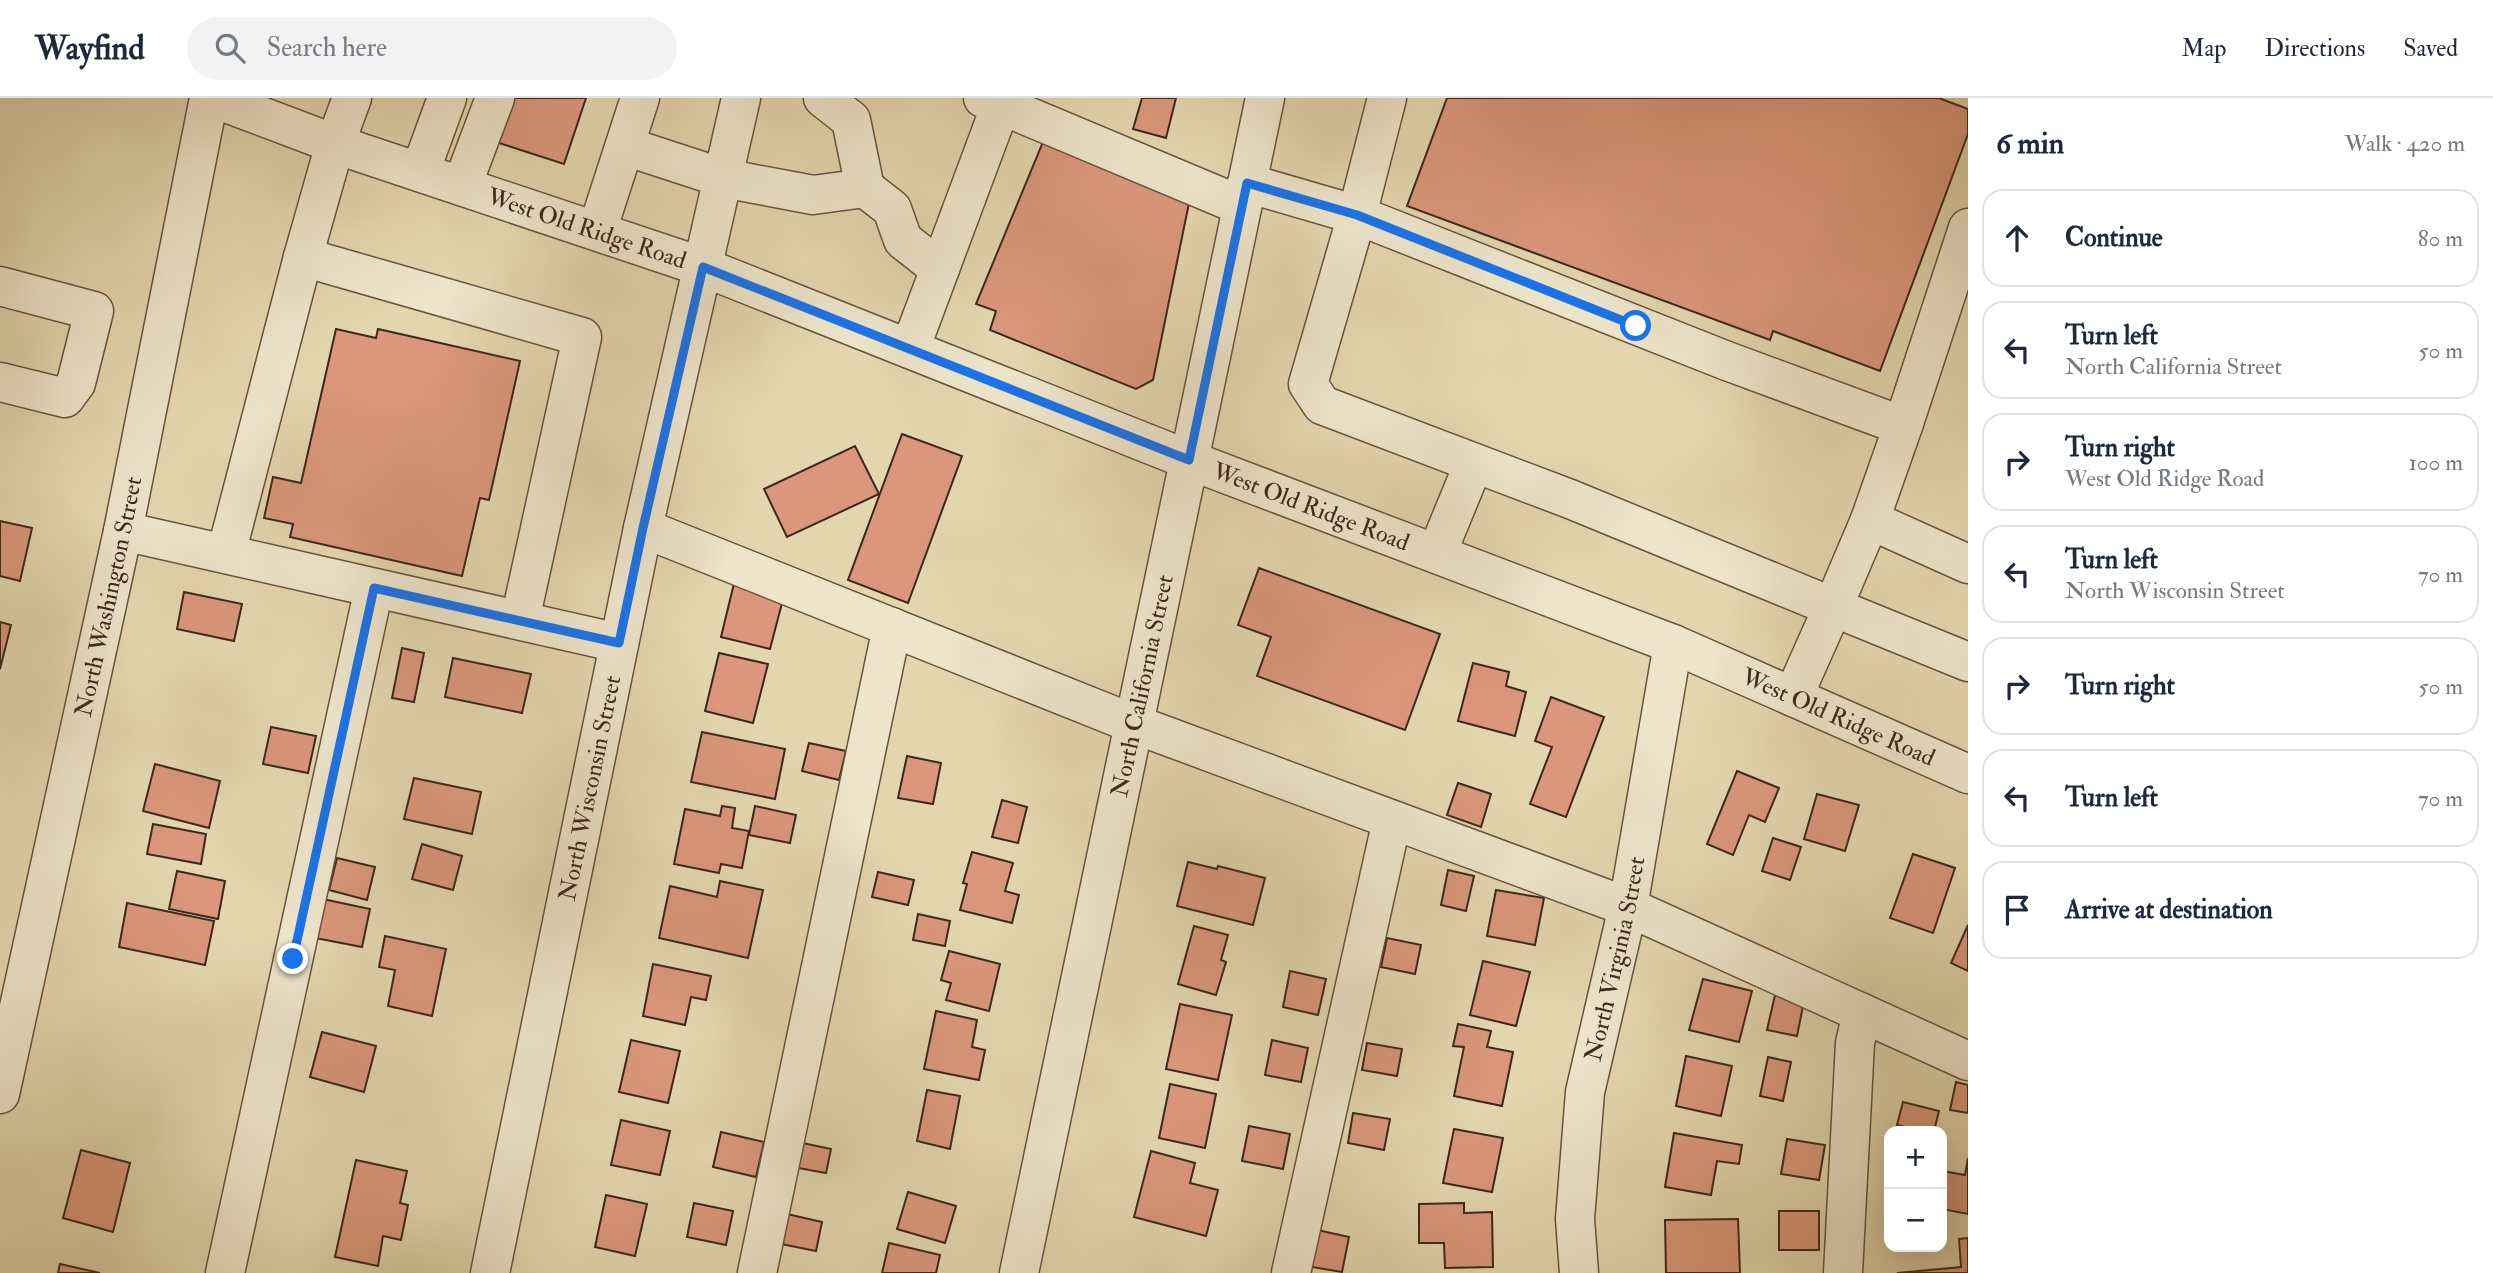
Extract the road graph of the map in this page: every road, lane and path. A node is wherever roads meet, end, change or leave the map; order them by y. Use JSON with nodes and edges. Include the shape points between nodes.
{"nodes":[{"id":1,"x":211,"y":98,"type":"edge"},
{"id":2,"x":352,"y":98,"type":"edge"},
{"id":3,"x":447,"y":98,"type":"edge"},
{"id":4,"x":495,"y":98,"type":"edge"},
{"id":5,"x":640,"y":98,"type":"edge"},
{"id":6,"x":741,"y":98,"type":"edge"},
{"id":7,"x":823,"y":98,"type":"edge"},
{"id":8,"x":1265,"y":98,"type":"edge"},
{"id":9,"x":1387,"y":98,"type":"edge"},
{"id":10,"x":995,"y":100,"type":"edge"},
{"id":11,"x":335,"y":144,"type":"junction"},
{"id":12,"x":625,"y":146,"type":"junction"},
{"id":13,"x":420,"y":172,"type":"junction"},
{"id":14,"x":723,"y":178,"type":"junction"},
{"id":15,"x":463,"y":186,"type":"junction"},
{"id":16,"x":865,"y":188,"type":"junction"},
{"id":17,"x":1245,"y":195,"type":"junction"},
{"id":18,"x":1357,"y":215,"type":"junction"},
{"id":19,"x":1968,"y":228,"type":"edge"},
{"id":20,"x":597,"y":231,"type":"junction"},
{"id":21,"x":303,"y":257,"type":"junction"},
{"id":22,"x":703,"y":267,"type":"junction"},
{"id":23,"x":940,"y":269,"type":"junction"},
{"id":24,"x":0,"y":286,"type":"edge"},
{"id":25,"x":910,"y":349,"type":"junction"},
{"id":26,"x":0,"y":383,"type":"edge"},
{"id":27,"x":1903,"y":426,"type":"junction"},
{"id":28,"x":1189,"y":460,"type":"junction"},
{"id":29,"x":1474,"y":463,"type":"junction"},
{"id":30,"x":1870,"y":520,"type":"junction"},
{"id":31,"x":643,"y":528,"type":"junction"},
{"id":32,"x":123,"y":531,"type":"junction"},
{"id":33,"x":1437,"y":553,"type":"junction"},
{"id":34,"x":226,"y":554,"type":"junction"},
{"id":35,"x":1968,"y":564,"type":"edge"},
{"id":36,"x":374,"y":588,"type":"junction"},
{"id":37,"x":1833,"y":607,"type":"junction"},
{"id":38,"x":520,"y":620,"type":"junction"},
{"id":39,"x":892,"y":627,"type":"junction"},
{"id":40,"x":619,"y":643,"type":"junction"},
{"id":41,"x":1673,"y":644,"type":"junction"},
{"id":42,"x":1968,"y":662,"type":"edge"},
{"id":43,"x":1793,"y":697,"type":"junction"},
{"id":44,"x":1134,"y":724,"type":"junction"},
{"id":45,"x":1968,"y":774,"type":"edge"},
{"id":46,"x":1392,"y":820,"type":"junction"},
{"id":47,"x":1628,"y":907,"type":"junction"},
{"id":48,"x":1862,"y":1013,"type":"junction"},
{"id":49,"x":1968,"y":1061,"type":"edge"},
{"id":50,"x":0,"y":1094,"type":"edge"},
{"id":51,"x":225,"y":1273,"type":"edge"},
{"id":52,"x":490,"y":1273,"type":"edge"},
{"id":53,"x":757,"y":1273,"type":"edge"},
{"id":54,"x":1019,"y":1273,"type":"edge"},
{"id":55,"x":1291,"y":1273,"type":"edge"},
{"id":56,"x":1579,"y":1273,"type":"edge"},
{"id":57,"x":1843,"y":1273,"type":"edge"}],
"edges":[{"from":1,"to":11,"type":"street","name":"West Old Ridge Road"},
{"from":1,"to":32,"type":"street","name":"North Washington Street"},
{"from":2,"to":11,"type":"street"},
{"from":3,"to":13,"type":"street"},
{"from":4,"to":15,"type":"street"},
{"from":5,"to":12,"type":"street"},
{"from":6,"to":14,"type":"street","name":"North Wisconsin Street"},
{"from":7,"to":16,"type":"street","via":[[851,120]]},
{"from":8,"to":17,"type":"street","name":"North California Street"},
{"from":9,"to":18,"type":"street"},
{"from":10,"to":17,"type":"street"},
{"from":10,"to":23,"type":"street"},
{"from":11,"to":13,"type":"street","name":"West Old Ridge Road"},
{"from":11,"to":21,"type":"street"},
{"from":12,"to":14,"type":"street"},
{"from":12,"to":20,"type":"street"},
{"from":13,"to":15,"type":"street","name":"West Old Ridge Road"},
{"from":14,"to":16,"type":"street","via":[[813,195]]},
{"from":14,"to":22,"type":"street","name":"North Wisconsin Street"},
{"from":15,"to":20,"type":"street","name":"West Old Ridge Road"},
{"from":16,"to":23,"type":"street","via":[[892,209],[903,240]]},
{"from":17,"to":18,"type":"street"},
{"from":17,"to":28,"type":"street","name":"North California Street"},
{"from":18,"to":27,"type":"street"},
{"from":18,"to":29,"type":"street","via":[[1308,384],[1322,405]]},
{"from":19,"to":27,"type":"street"},
{"from":20,"to":22,"type":"street","name":"West Old Ridge Road"},
{"from":21,"to":34,"type":"street"},
{"from":21,"to":38,"type":"street","via":[[582,337]]},
{"from":22,"to":25,"type":"street","name":"West Old Ridge Road"},
{"from":22,"to":31,"type":"street","name":"North Wisconsin Street"},
{"from":23,"to":25,"type":"street"},
{"from":24,"to":26,"type":"street","via":[[94,311],[76,383],[65,398]]},
{"from":25,"to":28,"type":"street","name":"West Old Ridge Road"},
{"from":27,"to":30,"type":"street"},
{"from":28,"to":33,"type":"street","name":"West Old Ridge Road"},
{"from":28,"to":44,"type":"street","name":"North California Street"},
{"from":29,"to":33,"type":"street"},
{"from":29,"to":37,"type":"street"},
{"from":30,"to":35,"type":"street"},
{"from":30,"to":37,"type":"street"},
{"from":31,"to":39,"type":"street"},
{"from":31,"to":40,"type":"street","name":"North Wisconsin Street"},
{"from":32,"to":34,"type":"street"},
{"from":32,"to":50,"type":"street","name":"North Washington Street"},
{"from":33,"to":41,"type":"street","name":"West Old Ridge Road"},
{"from":34,"to":36,"type":"street"},
{"from":36,"to":38,"type":"street"},
{"from":36,"to":51,"type":"street"},
{"from":37,"to":42,"type":"street"},
{"from":37,"to":43,"type":"street"},
{"from":38,"to":40,"type":"street"},
{"from":39,"to":44,"type":"street"},
{"from":39,"to":53,"type":"street"},
{"from":40,"to":52,"type":"street","name":"North Wisconsin Street"},
{"from":41,"to":43,"type":"street","name":"West Old Ridge Road"},
{"from":41,"to":47,"type":"street","name":"North Virginia Street"},
{"from":43,"to":45,"type":"street","name":"West Old Ridge Road"},
{"from":44,"to":46,"type":"street"},
{"from":44,"to":54,"type":"street","name":"North California Street"},
{"from":46,"to":47,"type":"street"},
{"from":46,"to":55,"type":"street"},
{"from":47,"to":48,"type":"street"},
{"from":47,"to":56,"type":"street","name":"North Virginia Street","via":[[1585,1092],[1575,1219]]},
{"from":48,"to":49,"type":"street"},
{"from":48,"to":57,"type":"street","via":[[1855,1043]]}]}
